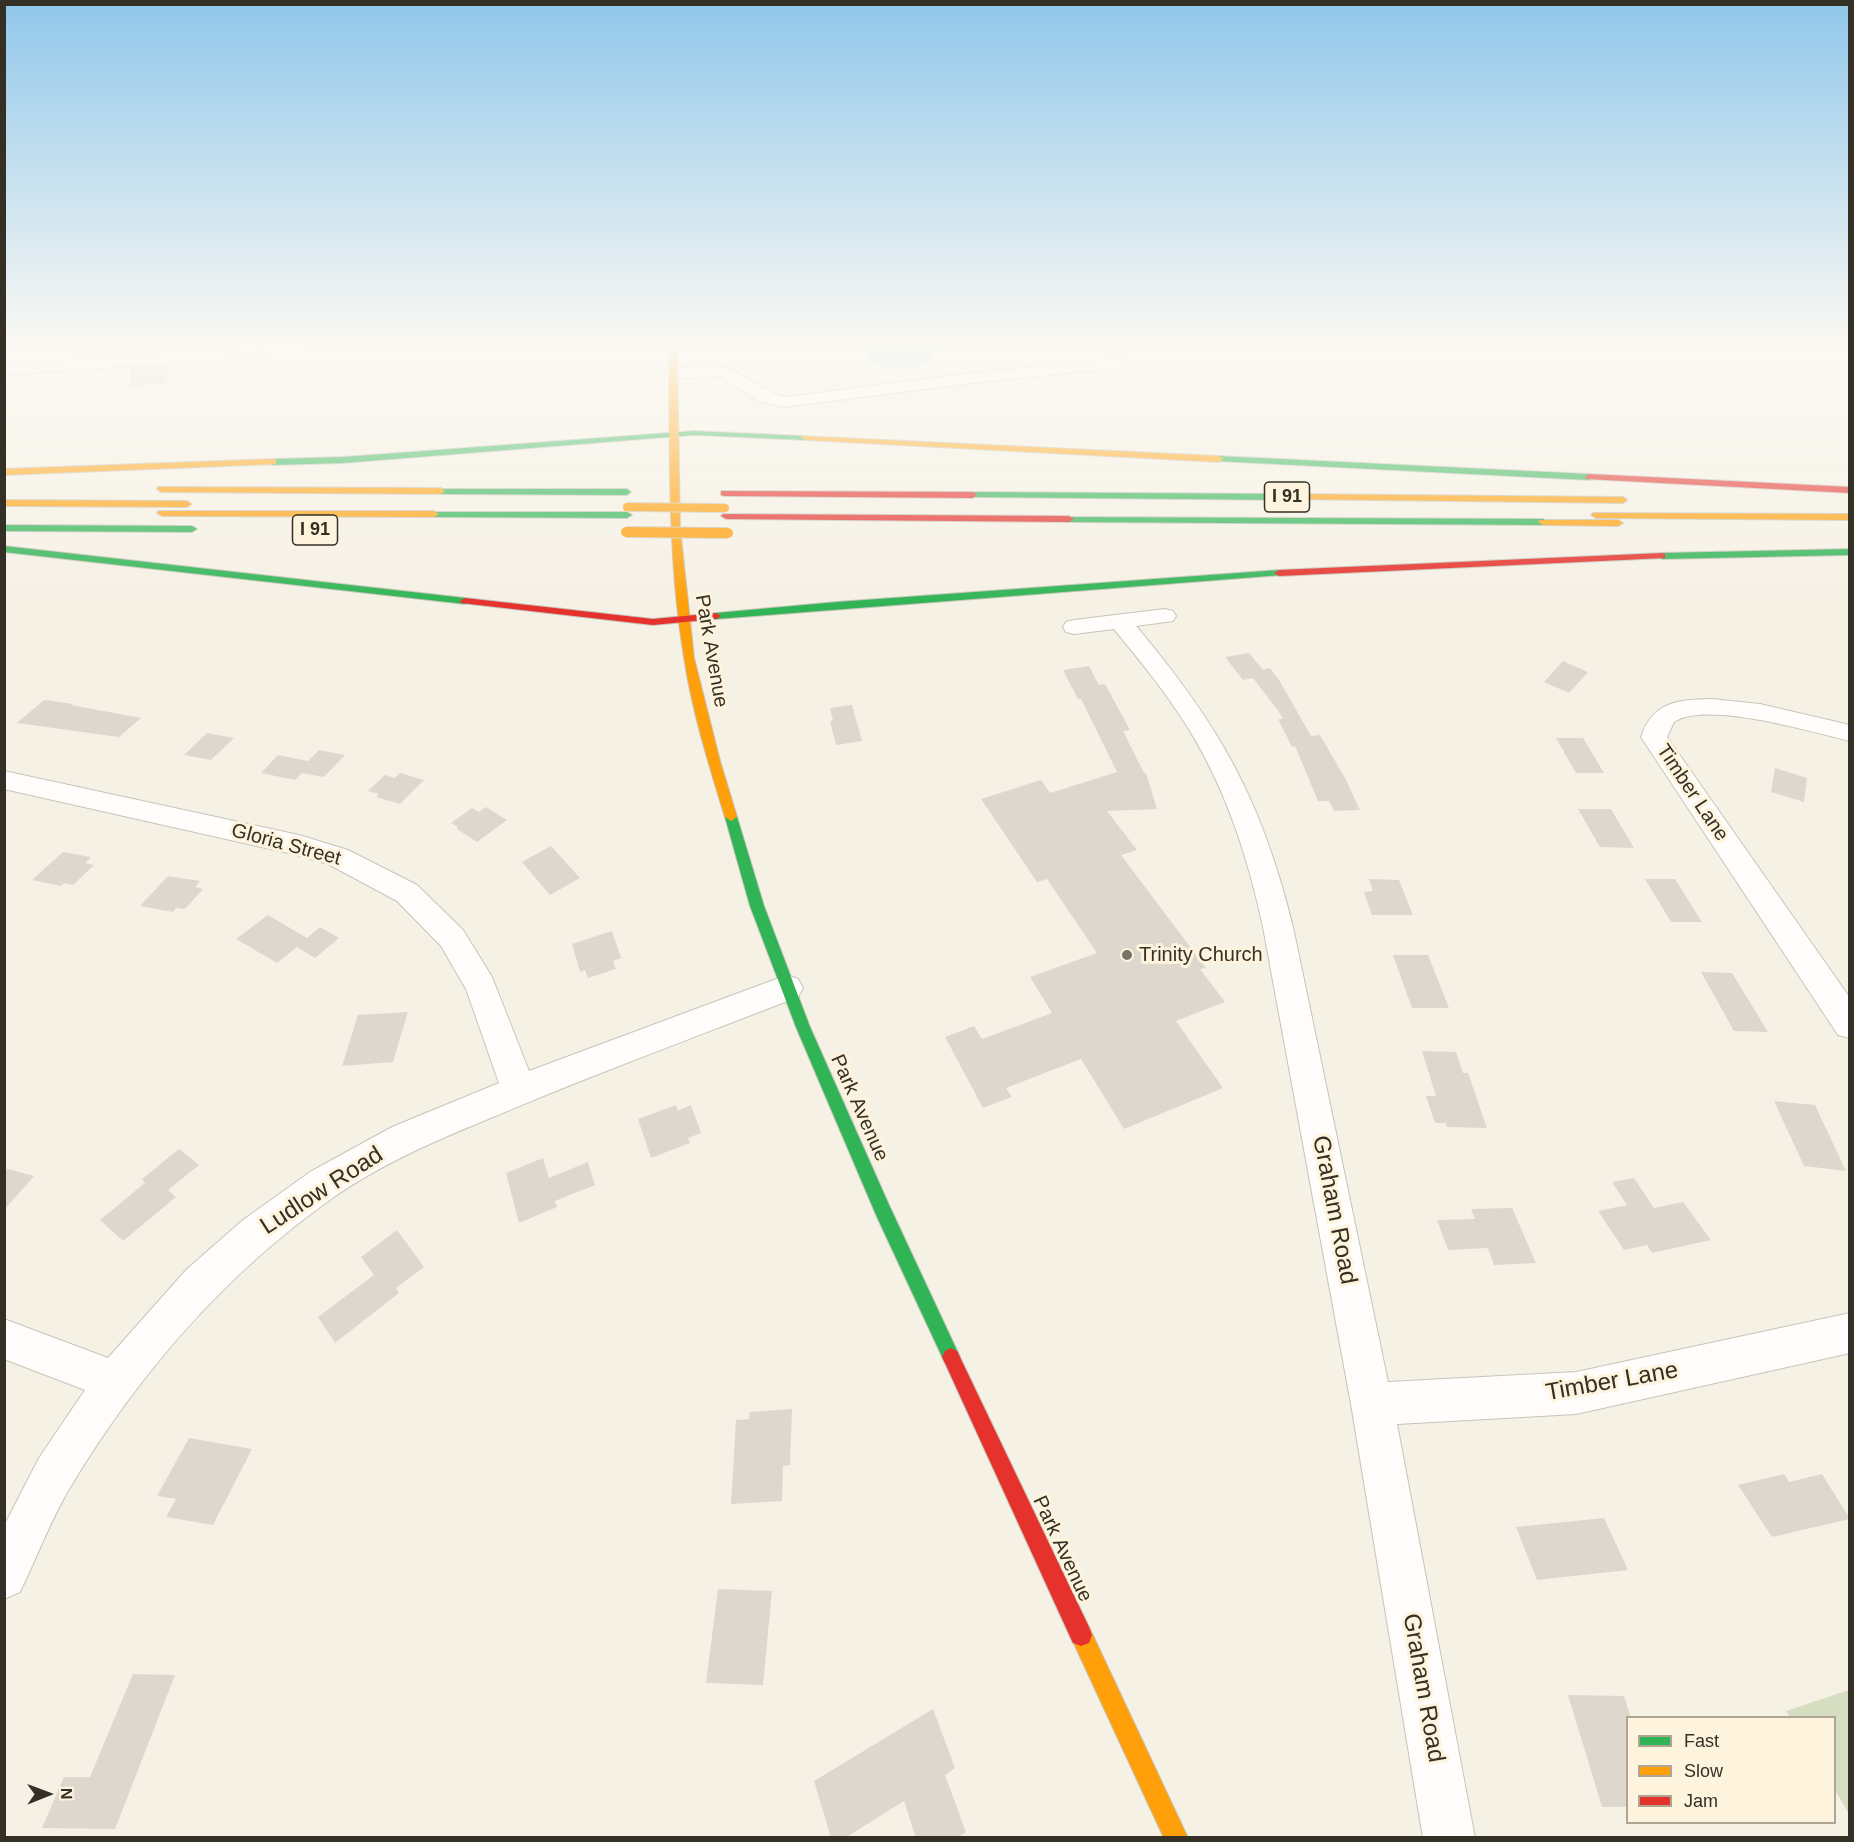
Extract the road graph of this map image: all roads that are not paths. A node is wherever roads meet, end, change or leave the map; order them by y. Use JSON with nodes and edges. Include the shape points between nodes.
{"nodes":[{"id":1,"x":674,"y":433,"type":"junction"},
{"id":2,"x":4,"y":472,"type":"edge"},
{"id":3,"x":142,"y":489,"type":"dead end"},
{"id":4,"x":1850,"y":490,"type":"edge"},
{"id":5,"x":632,"y":492,"type":"dead end"},
{"id":6,"x":659,"y":492,"type":"dead end"},
{"id":7,"x":692,"y":492,"type":"dead end"},
{"id":8,"x":718,"y":492,"type":"dead end"},
{"id":9,"x":1634,"y":500,"type":"dead end"},
{"id":10,"x":1778,"y":501,"type":"dead end"},
{"id":11,"x":1850,"y":501,"type":"edge"},
{"id":12,"x":4,"y":503,"type":"edge"},
{"id":13,"x":627,"y":511,"type":"junction"},
{"id":14,"x":4,"y":512,"type":"edge"},
{"id":15,"x":726,"y":512,"type":"junction"},
{"id":16,"x":1850,"y":517,"type":"edge"},
{"id":17,"x":1850,"y":525,"type":"edge"},
{"id":18,"x":4,"y":528,"type":"edge"},
{"id":19,"x":208,"y":529,"type":"dead end"},
{"id":20,"x":620,"y":532,"type":"dead end"},
{"id":21,"x":734,"y":533,"type":"dead end"},
{"id":22,"x":1718,"y":541,"type":"dead end"},
{"id":23,"x":1850,"y":542,"type":"edge"},
{"id":24,"x":4,"y":549,"type":"edge"},
{"id":25,"x":1850,"y":552,"type":"edge"},
{"id":26,"x":1165,"y":616,"type":"dead end"},
{"id":27,"x":684,"y":621,"type":"junction"},
{"id":28,"x":1120,"y":622,"type":"junction"},
{"id":29,"x":1074,"y":627,"type":"dead end"},
{"id":30,"x":1850,"y":733,"type":"edge"},
{"id":31,"x":4,"y":780,"type":"edge"},
{"id":32,"x":787,"y":988,"type":"junction"},
{"id":33,"x":1850,"y":1025,"type":"edge"},
{"id":34,"x":519,"y":1090,"type":"junction"},
{"id":35,"x":1850,"y":1333,"type":"edge"},
{"id":36,"x":4,"y":1339,"type":"edge"},
{"id":37,"x":115,"y":1381,"type":"junction"},
{"id":38,"x":1372,"y":1404,"type":"junction"},
{"id":39,"x":4,"y":1576,"type":"edge"},
{"id":40,"x":1176,"y":1838,"type":"edge"},
{"id":41,"x":1449,"y":1838,"type":"edge"}],
"edges":[{"from":1,"to":2,"type":"main road","via":[[343,460]]},
{"from":1,"to":4,"type":"main road"},
{"from":1,"to":27,"type":"main road","name":"Park Avenue","via":[[675,528]]},
{"from":3,"to":5,"type":"main road","number":"I 91"},
{"from":6,"to":7,"type":"main road"},
{"from":8,"to":9,"type":"main road","number":"I 91"},
{"from":10,"to":11,"type":"main road"},
{"from":12,"to":13,"type":"main road"},
{"from":13,"to":14,"type":"main road"},
{"from":13,"to":15,"type":"main road"},
{"from":15,"to":16,"type":"main road"},
{"from":15,"to":17,"type":"main road"},
{"from":18,"to":19,"type":"main road"},
{"from":20,"to":21,"type":"main road","bridge":true},
{"from":22,"to":23,"type":"main road"},
{"from":24,"to":27,"type":"main road","via":[[624,620]]},
{"from":25,"to":27,"type":"main road","via":[[1346,568],[837,605]]},
{"from":26,"to":28,"type":"street"},
{"from":27,"to":32,"type":"main road","name":"Park Avenue","via":[[697,697],[717,771],[757,906]]},
{"from":28,"to":29,"type":"street"},
{"from":28,"to":38,"type":"street","name":"Graham Road","via":[[1204,731],[1237,794],[1263,865]]},
{"from":30,"to":33,"type":"street","name":"Timber Lane","via":[[1738,709],[1697,706],[1670,712],[1658,724],[1654,737]]},
{"from":31,"to":34,"type":"street","name":"Gloria Street","via":[[298,845],[338,857],[407,893],[452,938],[481,986]]},
{"from":32,"to":34,"type":"street","name":"Ludlow Road"},
{"from":32,"to":40,"type":"main road","name":"Park Avenue","via":[[914,1280]]},
{"from":34,"to":37,"type":"street","name":"Ludlow Road","via":[[404,1138],[323,1184],[256,1233],[200,1284]]},
{"from":35,"to":38,"type":"street","name":"Timber Lane","via":[[1576,1393]]},
{"from":36,"to":37,"type":"street"},
{"from":37,"to":39,"type":"street","name":"Ludlow Road","via":[[54,1473]]},
{"from":38,"to":41,"type":"street","name":"Graham Road"}]}
